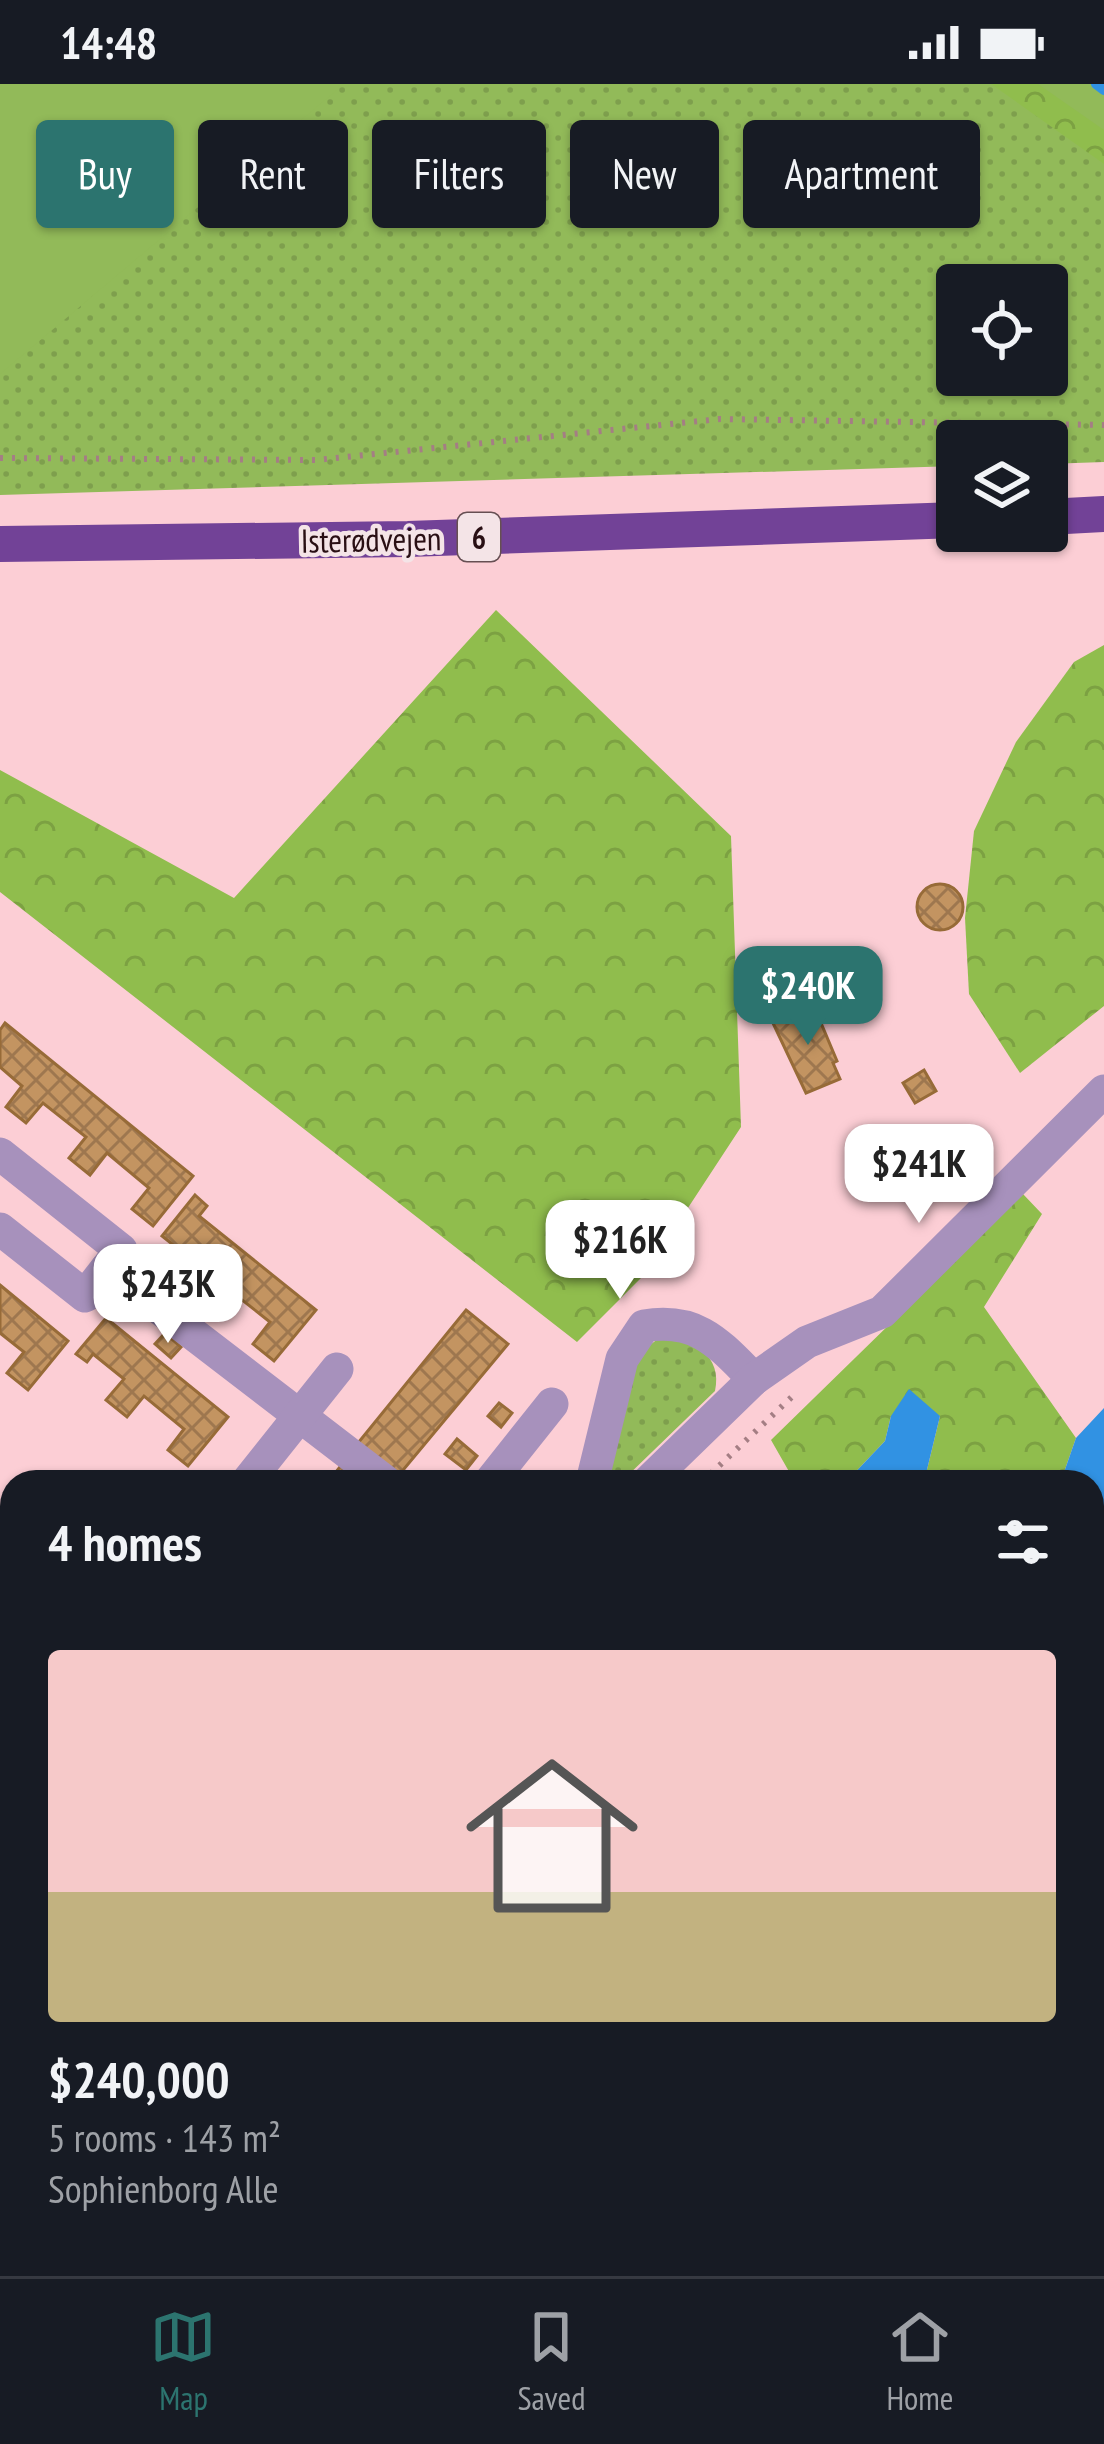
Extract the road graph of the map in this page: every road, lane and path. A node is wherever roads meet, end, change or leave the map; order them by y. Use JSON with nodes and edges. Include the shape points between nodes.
{"nodes":[{"id":1,"x":1104,"y":425,"type":"edge"},
{"id":2,"x":0,"y":458,"type":"edge"},
{"id":3,"x":1104,"y":514,"type":"edge"},
{"id":4,"x":1068,"y":516,"type":"edge"},
{"id":5,"x":936,"y":521,"type":"edge"},
{"id":6,"x":0,"y":544,"type":"edge"},
{"id":7,"x":1104,"y":1091,"type":"edge"},
{"id":8,"x":0,"y":1154,"type":"edge"},
{"id":9,"x":0,"y":1229,"type":"edge"},
{"id":10,"x":107,"y":1268,"type":"junction"},
{"id":11,"x":337,"y":1369,"type":"dead end"},
{"id":12,"x":754,"y":1379,"type":"junction"},
{"id":13,"x":552,"y":1404,"type":"dead end"},
{"id":14,"x":301,"y":1416,"type":"junction"},
{"id":15,"x":257,"y":1470,"type":"edge"},
{"id":16,"x":371,"y":1470,"type":"edge"},
{"id":17,"x":500,"y":1470,"type":"edge"},
{"id":18,"x":595,"y":1470,"type":"edge"},
{"id":19,"x":660,"y":1470,"type":"edge"}],
"edges":[{"from":1,"to":2,"type":"path","via":[[720,419],[316,460]]},
{"from":3,"to":4,"type":"highway"},
{"from":5,"to":6,"type":"highway","name":"Isterødvejen","number":"6"},
{"from":7,"to":12,"type":"street","via":[[882,1312],[807,1342]]},
{"from":8,"to":10,"type":"street","via":[[121,1250]]},
{"from":9,"to":10,"type":"street","via":[[85,1296]]},
{"from":10,"to":14,"type":"street"},
{"from":11,"to":14,"type":"street"},
{"from":12,"to":18,"type":"street","via":[[717,1342],[682,1323],[644,1326],[622,1359]]},
{"from":12,"to":19,"type":"street"},
{"from":13,"to":17,"type":"street"},
{"from":14,"to":15,"type":"street"},
{"from":14,"to":16,"type":"street"}]}
